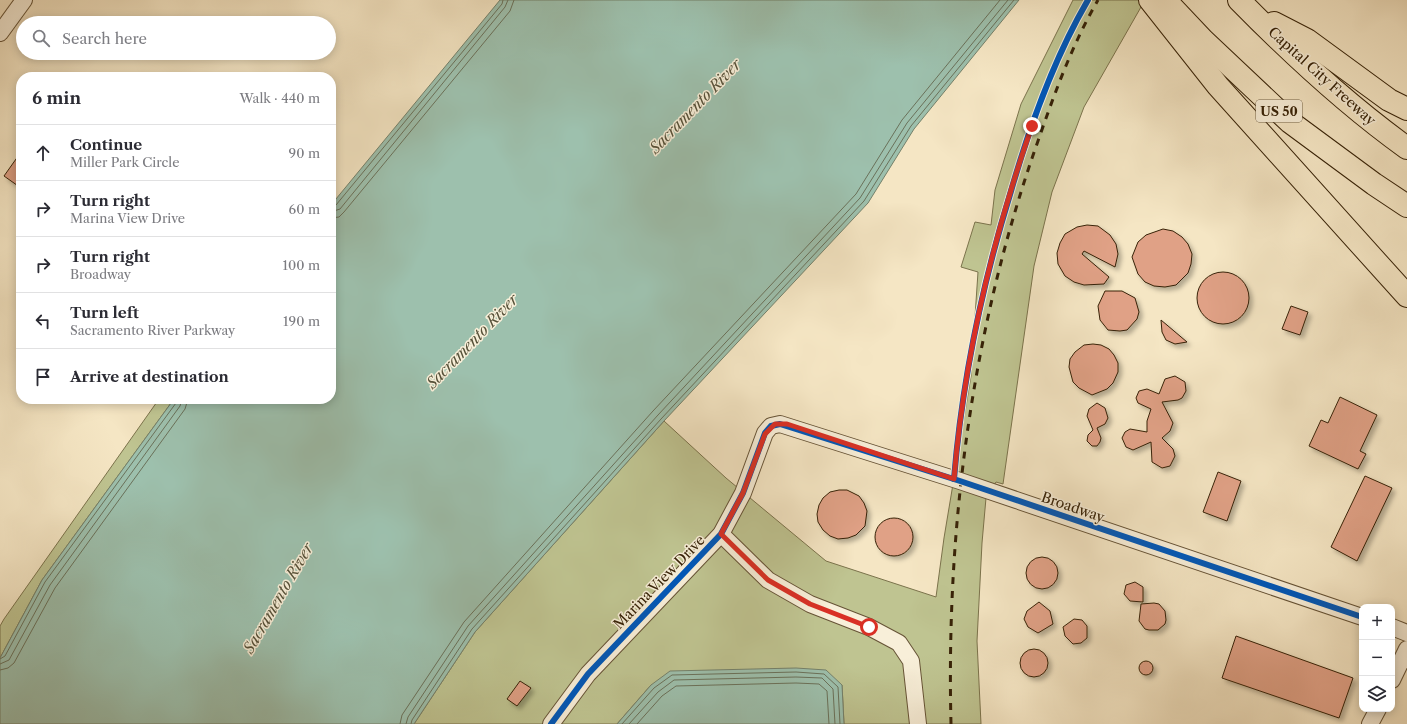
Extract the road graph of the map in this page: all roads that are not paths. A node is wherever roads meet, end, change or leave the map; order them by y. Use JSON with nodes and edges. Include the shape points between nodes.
{"nodes":[{"id":1,"x":24,"y":0,"type":"edge"},
{"id":2,"x":1150,"y":0,"type":"edge"},
{"id":3,"x":1166,"y":0,"type":"edge"},
{"id":4,"x":1244,"y":5,"type":"edge"},
{"id":5,"x":0,"y":33,"type":"edge"},
{"id":6,"x":1401,"y":105,"type":"edge"},
{"id":7,"x":1407,"y":148,"type":"edge"},
{"id":8,"x":1407,"y":206,"type":"edge"},
{"id":9,"x":1407,"y":296,"type":"edge"},
{"id":10,"x":775,"y":424,"type":"joint"},
{"id":11,"x":721,"y":534,"type":"junction"},
{"id":12,"x":1359,"y":616,"type":"edge"},
{"id":13,"x":1395,"y":628,"type":"edge"},
{"id":14,"x":1407,"y":632,"type":"edge"},
{"id":15,"x":1407,"y":649,"type":"edge"},
{"id":16,"x":1394,"y":676,"type":"edge"},
{"id":17,"x":1376,"y":712,"type":"edge"},
{"id":18,"x":550,"y":724,"type":"edge"},
{"id":19,"x":918,"y":724,"type":"edge"},
{"id":20,"x":1370,"y":724,"type":"edge"}],
"edges":[{"from":1,"to":5,"type":"street"},
{"from":2,"to":9,"type":"highway","via":[[1218,86]]},
{"from":3,"to":8,"type":"highway","number":"US 50","via":[[1203,40],[1290,122]]},
{"from":4,"to":6,"type":"highway","via":[[1307,40]]},
{"from":4,"to":7,"type":"highway","name":"Capital City Freeway","via":[[1340,94]]},
{"from":10,"to":11,"type":"street","name":"Marina View Drive","via":[[765,434],[743,493]]},
{"from":10,"to":12,"type":"street","name":"Broadway","via":[[787,424]]},
{"from":11,"to":18,"type":"street","name":"Marina View Drive","via":[[588,674]]},
{"from":11,"to":19,"type":"street","via":[[768,580],[810,604],[869,627],[899,643],[911,661]]},
{"from":13,"to":14,"type":"street"},
{"from":15,"to":16,"type":"street"},
{"from":17,"to":20,"type":"street"}]}
